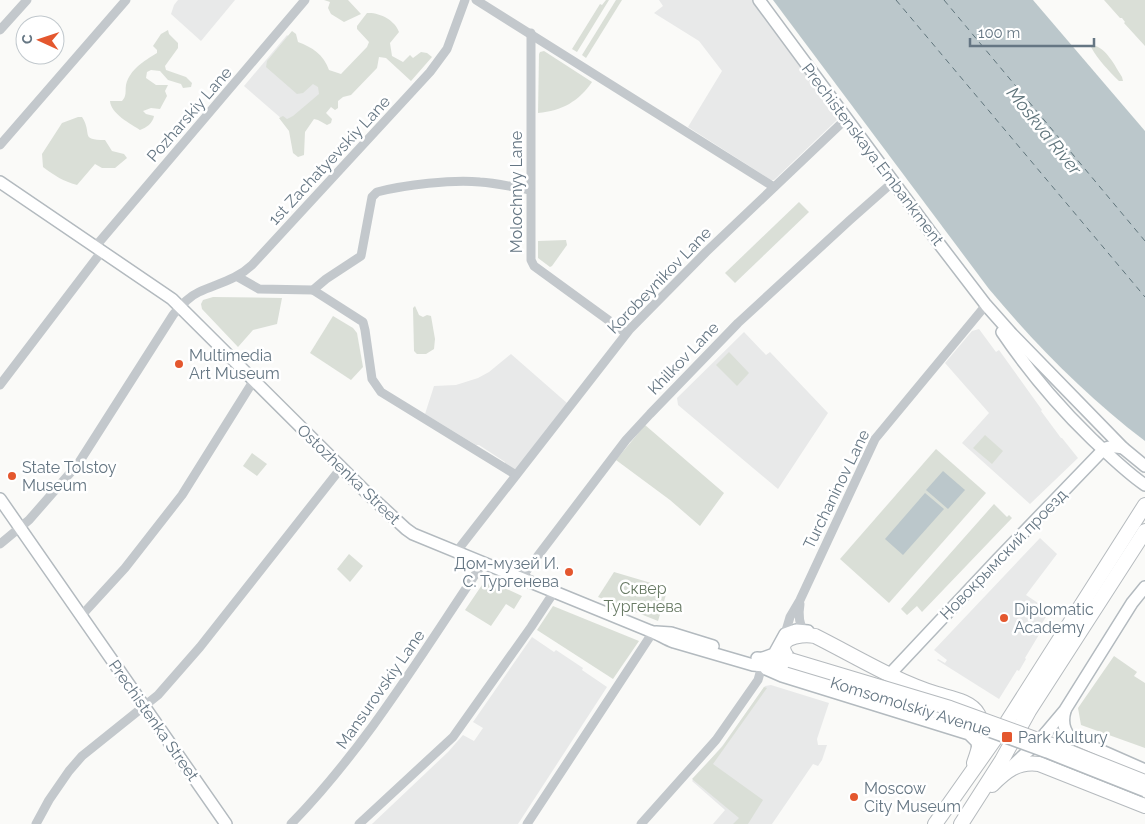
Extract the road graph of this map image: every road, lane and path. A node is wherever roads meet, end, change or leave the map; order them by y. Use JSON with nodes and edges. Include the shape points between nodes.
{"nodes":[{"id":1,"x":27,"y":0,"type":"edge"},
{"id":2,"x":126,"y":0,"type":"edge"},
{"id":3,"x":305,"y":0,"type":"edge"},
{"id":4,"x":465,"y":0,"type":"edge"},
{"id":5,"x":476,"y":0,"type":"edge"},
{"id":6,"x":759,"y":0,"type":"edge"},
{"id":7,"x":0,"y":30,"type":"edge"},
{"id":8,"x":531,"y":33,"type":"junction"},
{"id":9,"x":847,"y":118,"type":"junction"},
{"id":10,"x":0,"y":145,"type":"edge"},
{"id":11,"x":0,"y":182,"type":"edge"},
{"id":12,"x":893,"y":182,"type":"junction"},
{"id":13,"x":774,"y":187,"type":"junction"},
{"id":14,"x":530,"y":190,"type":"junction"},
{"id":15,"x":99,"y":249,"type":"junction"},
{"id":16,"x":238,"y":277,"type":"junction"},
{"id":17,"x":313,"y":290,"type":"junction"},
{"id":18,"x":180,"y":306,"type":"junction"},
{"id":19,"x":987,"y":306,"type":"junction"},
{"id":20,"x":626,"y":333,"type":"junction"},
{"id":21,"x":254,"y":380,"type":"junction"},
{"id":22,"x":0,"y":386,"type":"edge"},
{"id":23,"x":1123,"y":448,"type":"junction"},
{"id":24,"x":1103,"y":450,"type":"junction"},
{"id":25,"x":1145,"y":466,"type":"edge"},
{"id":26,"x":342,"y":468,"type":"junction"},
{"id":27,"x":516,"y":475,"type":"junction"},
{"id":28,"x":1145,"y":485,"type":"edge"},
{"id":29,"x":0,"y":499,"type":"edge"},
{"id":30,"x":1145,"y":505,"type":"edge"},
{"id":31,"x":19,"y":528,"type":"junction"},
{"id":32,"x":1145,"y":531,"type":"edge"},
{"id":33,"x":0,"y":544,"type":"edge"},
{"id":34,"x":457,"y":552,"type":"junction"},
{"id":35,"x":483,"y":563,"type":"junction"},
{"id":36,"x":520,"y":578,"type":"junction"},
{"id":37,"x":1145,"y":588,"type":"edge"},
{"id":38,"x":554,"y":592,"type":"junction"},
{"id":39,"x":800,"y":600,"type":"junction"},
{"id":40,"x":81,"y":616,"type":"junction"},
{"id":41,"x":653,"y":632,"type":"junction"},
{"id":42,"x":807,"y":633,"type":"junction"},
{"id":43,"x":785,"y":634,"type":"junction"},
{"id":44,"x":761,"y":663,"type":"junction"},
{"id":45,"x":789,"y":664,"type":"junction"},
{"id":46,"x":890,"y":674,"type":"junction"},
{"id":47,"x":145,"y":708,"type":"junction"},
{"id":48,"x":1065,"y":710,"type":"junction"},
{"id":49,"x":1087,"y":746,"type":"junction"},
{"id":50,"x":978,"y":752,"type":"junction"},
{"id":51,"x":1008,"y":769,"type":"junction"},
{"id":52,"x":1145,"y":770,"type":"edge"},
{"id":53,"x":1072,"y":776,"type":"junction"},
{"id":54,"x":967,"y":777,"type":"junction"},
{"id":55,"x":1145,"y":782,"type":"edge"},
{"id":56,"x":1145,"y":791,"type":"edge"},
{"id":57,"x":976,"y":802,"type":"junction"},
{"id":58,"x":1145,"y":806,"type":"edge"},
{"id":59,"x":36,"y":824,"type":"edge"},
{"id":60,"x":226,"y":824,"type":"edge"},
{"id":61,"x":291,"y":824,"type":"edge"},
{"id":62,"x":358,"y":824,"type":"edge"},
{"id":63,"x":527,"y":824,"type":"edge"},
{"id":64,"x":641,"y":824,"type":"edge"},
{"id":65,"x":935,"y":824,"type":"edge"},
{"id":66,"x":961,"y":824,"type":"edge"}],
"edges":[{"from":1,"to":7,"type":"street"},
{"from":2,"to":10,"type":"street"},
{"from":3,"to":15,"type":"street","name":"Pozharskiy Lane"},
{"from":4,"to":16,"type":"street","name":"1st Zachatyevskiy Lane","via":[[447,49],[430,72]]},
{"from":5,"to":8,"type":"street"},
{"from":6,"to":9,"type":"main road","name":"Prechistenskaya Embankment"},
{"from":8,"to":13,"type":"street"},
{"from":8,"to":14,"type":"street","name":"Molochnyy Lane"},
{"from":9,"to":12,"type":"main road","name":"Prechistenskaya Embankment"},
{"from":9,"to":13,"type":"street","name":"Korobeynikov Lane"},
{"from":11,"to":15,"type":"main road"},
{"from":12,"to":19,"type":"main road","name":"Prechistenskaya Embankment"},
{"from":12,"to":36,"type":"street","name":"Khilkov Lane","via":[[741,320],[646,418]]},
{"from":13,"to":20,"type":"street","name":"Korobeynikov Lane"},
{"from":14,"to":17,"type":"street","via":[[470,181],[377,192],[372,197],[361,256]]},
{"from":14,"to":20,"type":"street","name":"Molochnyy Lane","via":[[532,264]]},
{"from":15,"to":18,"type":"main road"},
{"from":15,"to":22,"type":"street","name":"Pozharskiy Lane"},
{"from":16,"to":17,"type":"street","via":[[259,289]]},
{"from":16,"to":18,"type":"street","name":"1st Zachatyevskiy Lane","via":[[198,292]]},
{"from":17,"to":27,"type":"street","via":[[363,322],[372,379],[379,390]]},
{"from":18,"to":21,"type":"main road","name":"Ostozhenka Street"},
{"from":18,"to":31,"type":"street","name":"1st Zachatyevskiy Lane","via":[[78,464]]},
{"from":19,"to":23,"type":"main road","name":"Prechistenskaya Embankment"},
{"from":19,"to":24,"type":"main road","name":"Prechistenskaya Embankment","via":[[1002,333],[1051,397]]},
{"from":19,"to":39,"type":"street","name":"Turchaninov Lane","via":[[875,439]]},
{"from":20,"to":27,"type":"street","name":"Korobeynikov Lane"},
{"from":21,"to":26,"type":"main road","name":"Ostozhenka Street"},
{"from":21,"to":40,"type":"street","via":[[182,495],[125,568]]},
{"from":23,"to":24,"type":"main road","via":[[1111,446]]},
{"from":23,"to":25,"type":"main road","name":"Prechistenskaya Embankment"},
{"from":24,"to":28,"type":"main road","name":"Prechistenskaya Embankment"},
{"from":24,"to":46,"type":"main road","name":"Новокрымский проезд"},
{"from":26,"to":34,"type":"main road","name":"Ostozhenka Street","via":[[406,529]]},
{"from":26,"to":47,"type":"street","via":[[194,655]]},
{"from":27,"to":34,"type":"street","name":"Korobeynikov Lane"},
{"from":29,"to":31,"type":"main road"},
{"from":30,"to":54,"type":"main road","via":[[1007,722]]},
{"from":31,"to":33,"type":"street","name":"1st Zachatyevskiy Lane"},
{"from":31,"to":40,"type":"main road","name":"Prechistenka Street"},
{"from":32,"to":57,"type":"main road","via":[[1029,711]]},
{"from":34,"to":35,"type":"main road","name":"Ostozhenka Street"},
{"from":35,"to":36,"type":"main road","name":"Ostozhenka Street"},
{"from":35,"to":61,"type":"street","name":"Mansurovskiy Lane","via":[[362,743]]},
{"from":36,"to":38,"type":"main road"},
{"from":37,"to":48,"type":"main road","via":[[1132,603]]},
{"from":38,"to":41,"type":"main road"},
{"from":38,"to":62,"type":"street","via":[[452,737]]},
{"from":39,"to":42,"type":"street","name":"Turchaninov Lane","via":[[799,618]]},
{"from":39,"to":43,"type":"street","name":"Turchaninov Lane"},
{"from":40,"to":47,"type":"main road","name":"Prechistenka Street"},
{"from":41,"to":44,"type":"main road","via":[[674,642]]},
{"from":41,"to":63,"type":"street"},
{"from":42,"to":43,"type":"main road","via":[[792,630]]},
{"from":42,"to":45,"type":"main road","via":[[795,635],[786,642]]},
{"from":42,"to":46,"type":"main road"},
{"from":43,"to":44,"type":"main road","via":[[774,654]]},
{"from":44,"to":45,"type":"main road"},
{"from":44,"to":50,"type":"main road","via":[[770,672],[969,734],[977,742]]},
{"from":44,"to":64,"type":"street","via":[[758,680],[716,740]]},
{"from":45,"to":55,"type":"main road","name":"Komsomolskiy Avenue","bridge":true,"via":[[950,708]]},
{"from":45,"to":56,"type":"main road","name":"Komsomolskiy Avenue","bridge":true,"via":[[974,724]]},
{"from":46,"to":50,"type":"main road","via":[[973,708],[981,725]]},
{"from":47,"to":59,"type":"street","via":[[76,762]]},
{"from":47,"to":60,"type":"main road","name":"Prechistenka Street"},
{"from":48,"to":49,"type":"main road","via":[[1063,724],[1067,734]]},
{"from":48,"to":51,"type":"main road","via":[[1038,742]]},
{"from":49,"to":52,"type":"main road"},
{"from":49,"to":53,"type":"main road","via":[[1073,748],[1067,756],[1065,766]]},
{"from":50,"to":54,"type":"main road"},
{"from":51,"to":53,"type":"main road","via":[[1032,763]]},
{"from":51,"to":57,"type":"main road"},
{"from":53,"to":58,"type":"main road"},
{"from":54,"to":65,"type":"main road"},
{"from":57,"to":66,"type":"main road"}]}
